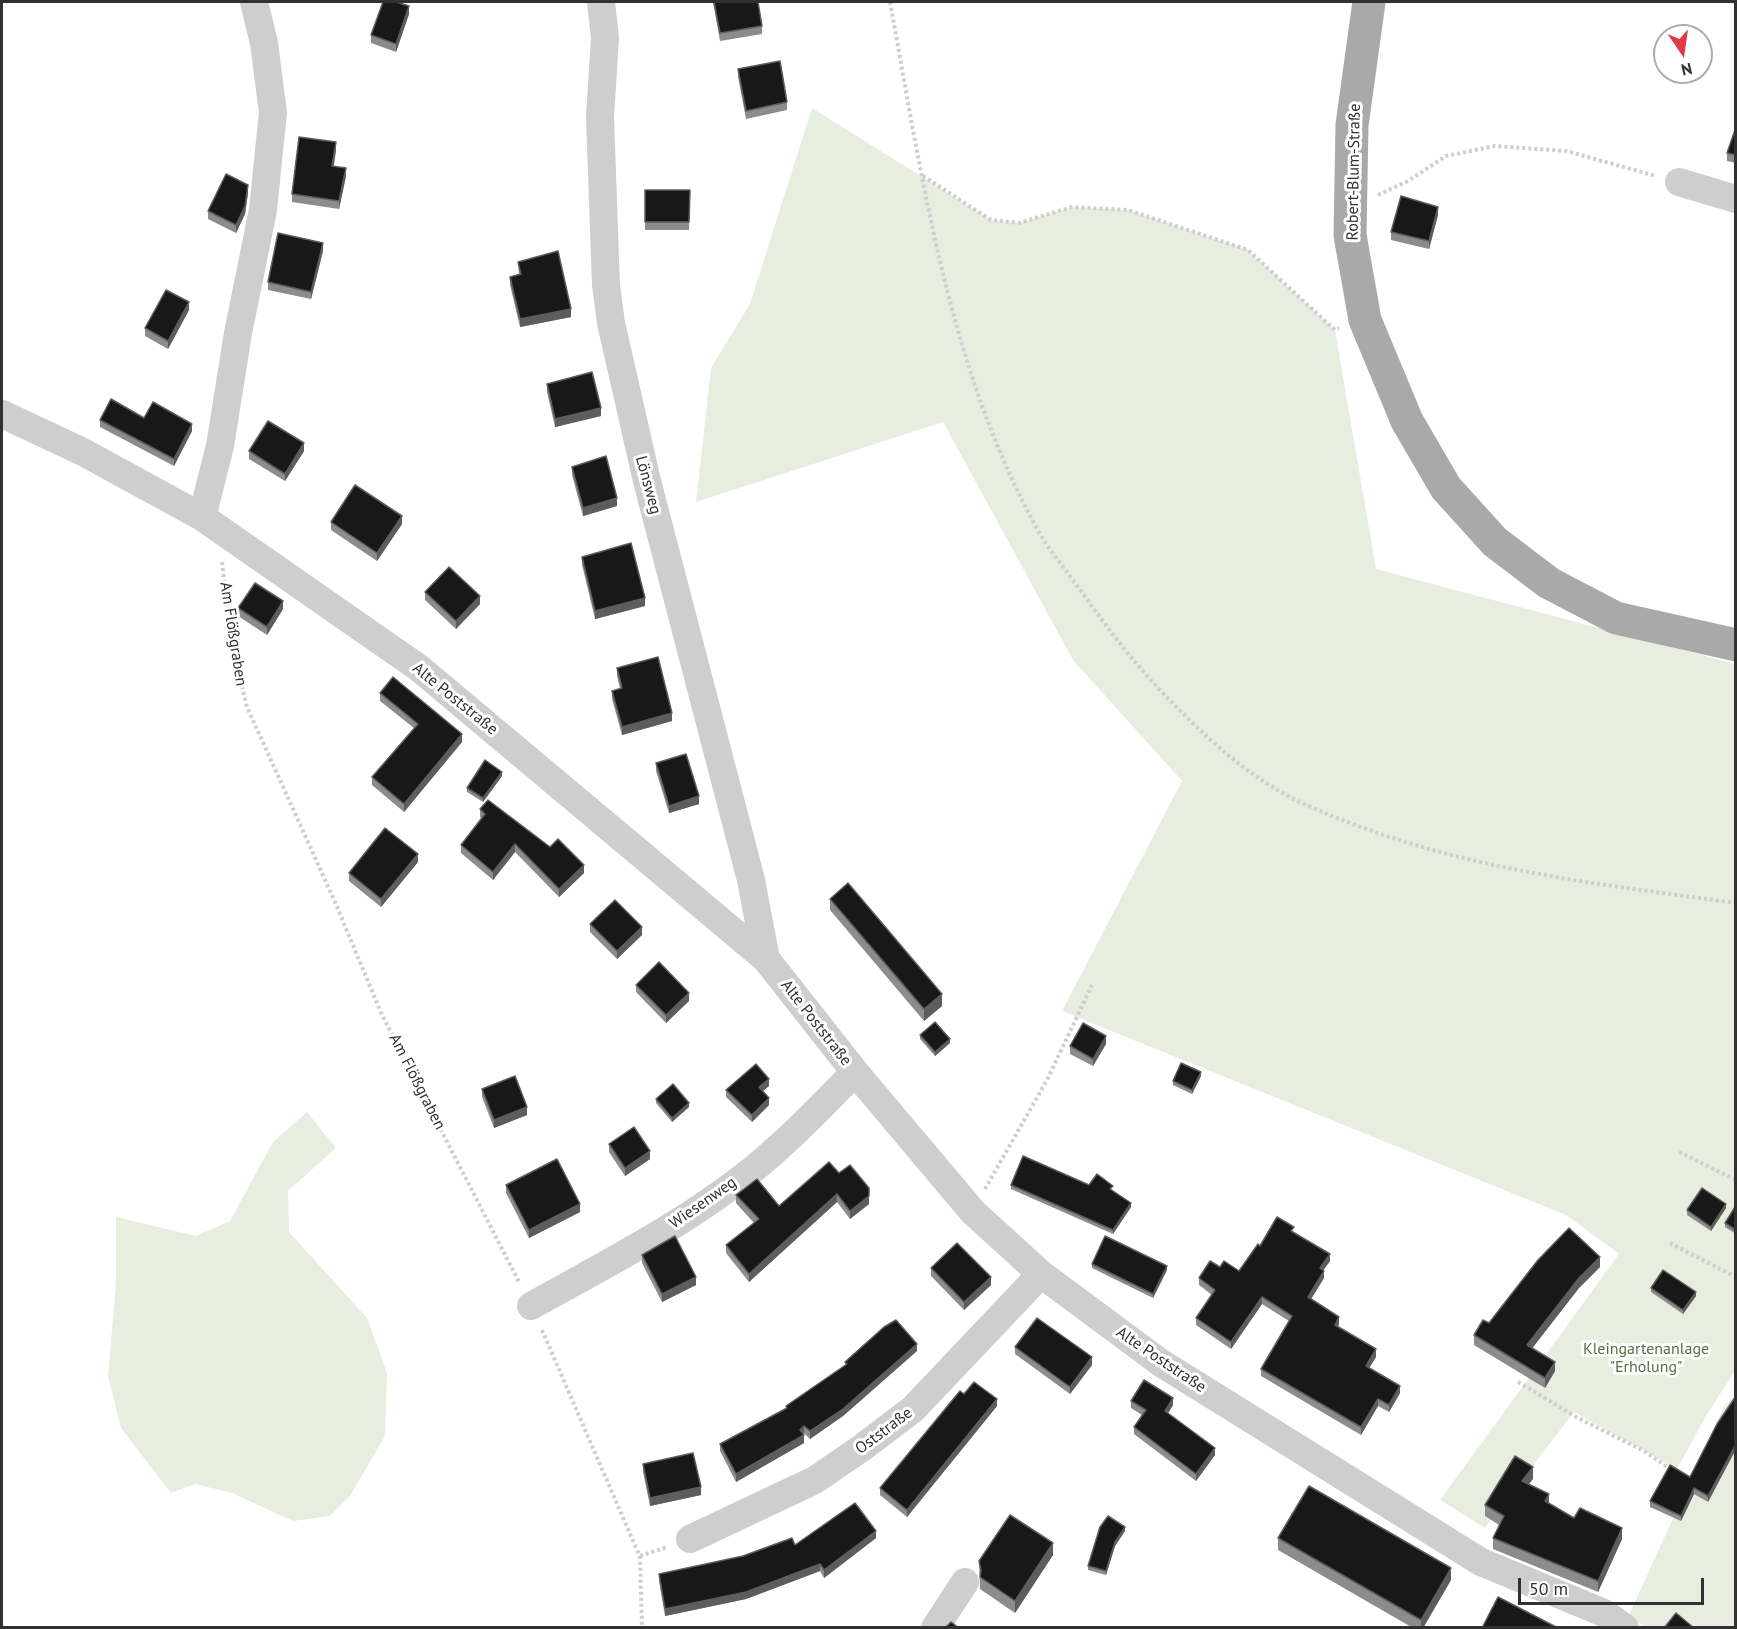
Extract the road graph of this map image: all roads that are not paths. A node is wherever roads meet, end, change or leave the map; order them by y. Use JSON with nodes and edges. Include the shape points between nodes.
{"nodes":[{"id":1,"x":254,"y":2,"type":"edge"},
{"id":2,"x":601,"y":2,"type":"edge"},
{"id":3,"x":1369,"y":2,"type":"edge"},
{"id":4,"x":1679,"y":182,"type":"road end"},
{"id":5,"x":1736,"y":199,"type":"edge"},
{"id":6,"x":2,"y":414,"type":"edge"},
{"id":7,"x":208,"y":521,"type":"junction"},
{"id":8,"x":1736,"y":645,"type":"edge"},
{"id":9,"x":766,"y":959,"type":"junction"},
{"id":10,"x":855,"y":1072,"type":"junction"},
{"id":11,"x":1041,"y":1274,"type":"junction"},
{"id":12,"x":531,"y":1306,"type":"road end"},
{"id":13,"x":690,"y":1539,"type":"dead end"},
{"id":14,"x":965,"y":1582,"type":"dead end"},
{"id":15,"x":935,"y":1628,"type":"edge"},
{"id":16,"x":1625,"y":1628,"type":"edge"}],
"edges":[{"from":1,"to":7,"type":"street","via":[[273,113],[263,210],[238,333]]},
{"from":2,"to":9,"type":"street","name":"Lönsweg","via":[[605,38],[600,117],[611,323],[647,481],[751,880]]},
{"from":3,"to":8,"type":"main road","name":"Robert-Blum-Straße","via":[[1352,125],[1350,235],[1365,320],[1407,421],[1446,488],[1495,542],[1549,583],[1616,618]]},
{"from":4,"to":5,"type":"street"},
{"from":6,"to":7,"type":"street","name":"Alte Poststraße","via":[[83,452]]},
{"from":7,"to":9,"type":"street","name":"Alte Poststraße","via":[[419,668]]},
{"from":9,"to":10,"type":"street","name":"Alte Poststraße"},
{"from":10,"to":11,"type":"street","name":"Alte Poststraße","via":[[973,1212]]},
{"from":10,"to":12,"type":"street","name":"Wiesenweg","via":[[755,1167],[622,1257]]},
{"from":11,"to":13,"type":"street","name":"Oststraße","via":[[913,1409],[863,1448],[815,1480]]},
{"from":11,"to":16,"type":"street","name":"Alte Poststraße","via":[[1161,1363],[1481,1562],[1604,1613]]},
{"from":14,"to":15,"type":"street"}]}
